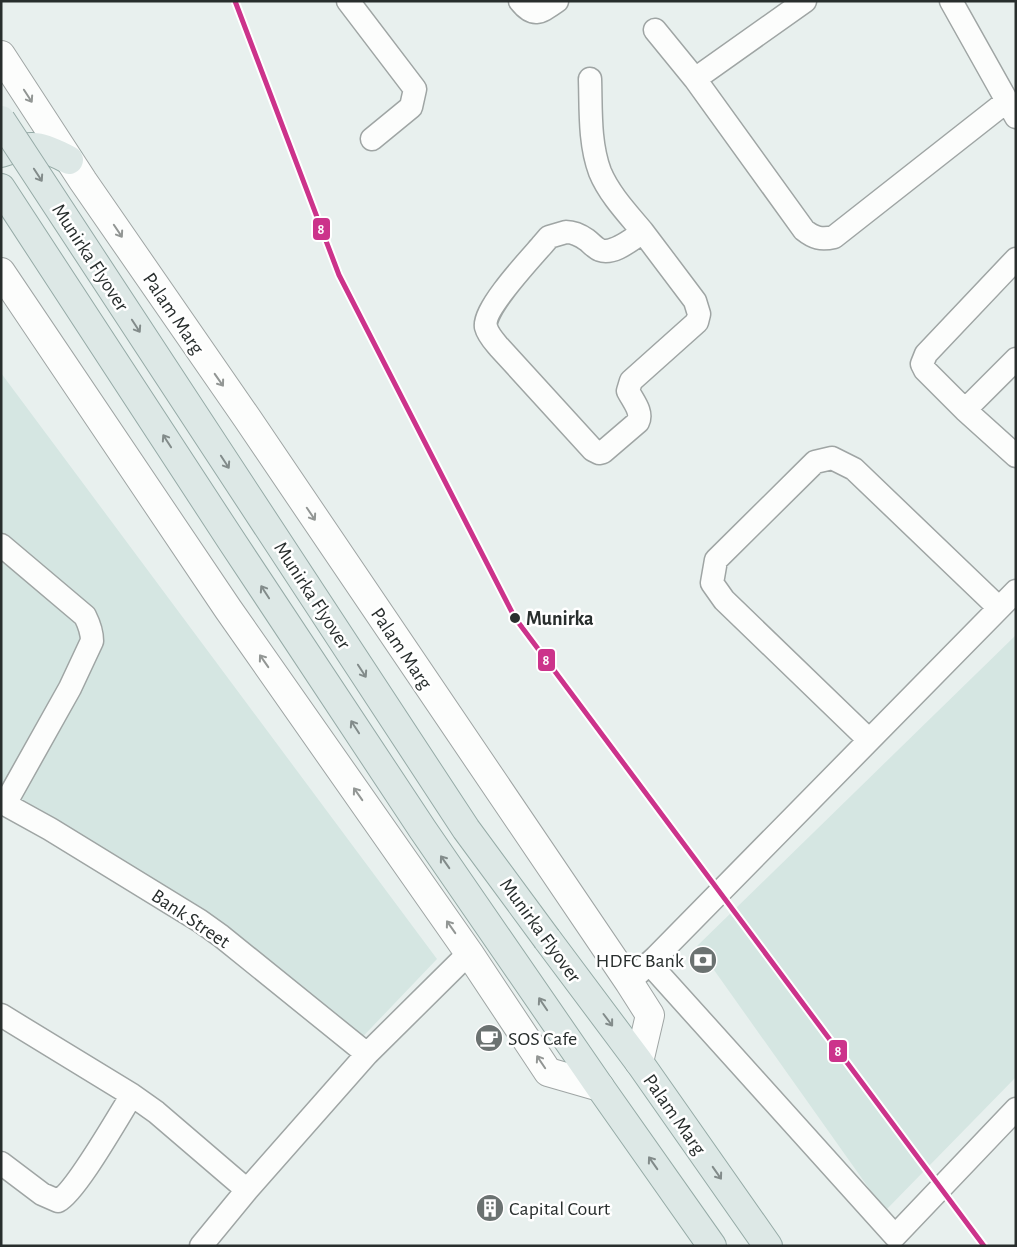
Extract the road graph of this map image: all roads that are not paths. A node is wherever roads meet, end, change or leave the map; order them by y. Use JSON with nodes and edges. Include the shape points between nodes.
{"nodes":[{"id":1,"x":348,"y":1,"type":"edge"},
{"id":2,"x":520,"y":1,"type":"edge"},
{"id":3,"x":556,"y":1,"type":"edge"},
{"id":4,"x":806,"y":1,"type":"edge"},
{"id":5,"x":950,"y":1,"type":"edge"},
{"id":6,"x":655,"y":30,"type":"dead end"},
{"id":7,"x":1,"y":55,"type":"edge"},
{"id":8,"x":590,"y":78,"type":"dead end"},
{"id":9,"x":695,"y":79,"type":"junction"},
{"id":10,"x":1011,"y":109,"type":"edge"},
{"id":11,"x":1,"y":120,"type":"edge"},
{"id":12,"x":372,"y":140,"type":"dead end"},
{"id":13,"x":1,"y":153,"type":"edge"},
{"id":14,"x":69,"y":160,"type":"junction"},
{"id":15,"x":1,"y":188,"type":"edge"},
{"id":16,"x":643,"y":232,"type":"junction"},
{"id":17,"x":1016,"y":259,"type":"edge"},
{"id":18,"x":1,"y":272,"type":"edge"},
{"id":19,"x":1016,"y":359,"type":"edge"},
{"id":20,"x":964,"y":410,"type":"junction"},
{"id":21,"x":1016,"y":456,"type":"edge"},
{"id":22,"x":1,"y":545,"type":"edge"},
{"id":23,"x":1016,"y":591,"type":"edge"},
{"id":24,"x":999,"y":608,"type":"junction"},
{"id":25,"x":869,"y":740,"type":"junction"},
{"id":26,"x":3,"y":803,"type":"edge"},
{"id":27,"x":469,"y":953,"type":"junction"},
{"id":28,"x":649,"y":963,"type":"junction"},
{"id":29,"x":629,"y":982,"type":"junction"},
{"id":30,"x":1,"y":1014,"type":"edge"},
{"id":31,"x":367,"y":1054,"type":"junction"},
{"id":32,"x":638,"y":1062,"type":"junction"},
{"id":33,"x":600,"y":1087,"type":"junction"},
{"id":34,"x":132,"y":1095,"type":"junction"},
{"id":35,"x":1012,"y":1120,"type":"edge"},
{"id":36,"x":1,"y":1163,"type":"edge"},
{"id":37,"x":246,"y":1190,"type":"junction"},
{"id":38,"x":201,"y":1246,"type":"edge"},
{"id":39,"x":712,"y":1246,"type":"edge"},
{"id":40,"x":768,"y":1246,"type":"edge"}],
"edges":[{"from":1,"to":12,"type":"street","via":[[415,88],[411,107]]},
{"from":2,"to":3,"type":"street","via":[[526,8],[537,12],[542,12]]},
{"from":4,"to":9,"type":"street"},
{"from":5,"to":10,"type":"street"},
{"from":6,"to":9,"type":"street"},
{"from":7,"to":14,"type":"main road","name":"Palam Marg","one_way":true},
{"from":8,"to":16,"type":"street","via":[[593,135],[600,172]]},
{"from":9,"to":10,"type":"street","via":[[804,230],[814,238],[824,240],[834,237]]},
{"from":11,"to":32,"type":"main road","name":"Munirka Flyover","one_way":true,"bridge":true,"via":[[466,829]]},
{"from":13,"to":14,"type":"main road","via":[[22,146],[47,148]]},
{"from":14,"to":29,"type":"main road","name":"Palam Marg","one_way":true},
{"from":33,"to":15,"type":"main road","name":"Munirka Flyover","one_way":true,"via":[[406,806]]},
{"from":16,"to":16,"type":"street","via":[[695,301],[699,314],[697,322],[628,384],[640,419],[599,453],[499,347],[488,333],[486,318],[496,301],[549,237],[573,232],[604,251],[618,248]]},
{"from":17,"to":20,"type":"street","via":[[926,354],[922,364]]},
{"from":27,"to":18,"type":"main road","one_way":true,"via":[[228,609]]},
{"from":19,"to":20,"type":"street"},
{"from":20,"to":21,"type":"street"},
{"from":22,"to":26,"type":"street","via":[[85,616],[92,634],[70,688]]},
{"from":23,"to":24,"type":"street"},
{"from":24,"to":25,"type":"street"},
{"from":24,"to":25,"type":"street","via":[[854,469],[832,458],[815,462],[716,560],[712,583],[724,600]]},
{"from":25,"to":28,"type":"street"},
{"from":26,"to":31,"type":"street","name":"Bank Street","via":[[221,936]]},
{"from":27,"to":31,"type":"street"},
{"from":33,"to":27,"type":"main road","one_way":true,"via":[[548,1072]]},
{"from":28,"to":29,"type":"street"},
{"from":28,"to":35,"type":"street","via":[[895,1236]]},
{"from":29,"to":32,"type":"main road","name":"Palam Marg","via":[[650,1015]]},
{"from":30,"to":34,"type":"street"},
{"from":31,"to":37,"type":"street"},
{"from":32,"to":40,"type":"main road","name":"Palam Marg","one_way":true},
{"from":39,"to":33,"type":"main road","one_way":true},
{"from":34,"to":36,"type":"street","via":[[76,1183],[62,1199],[58,1201],[42,1194]]},
{"from":34,"to":37,"type":"street","via":[[182,1133]]},
{"from":37,"to":38,"type":"street"}]}
